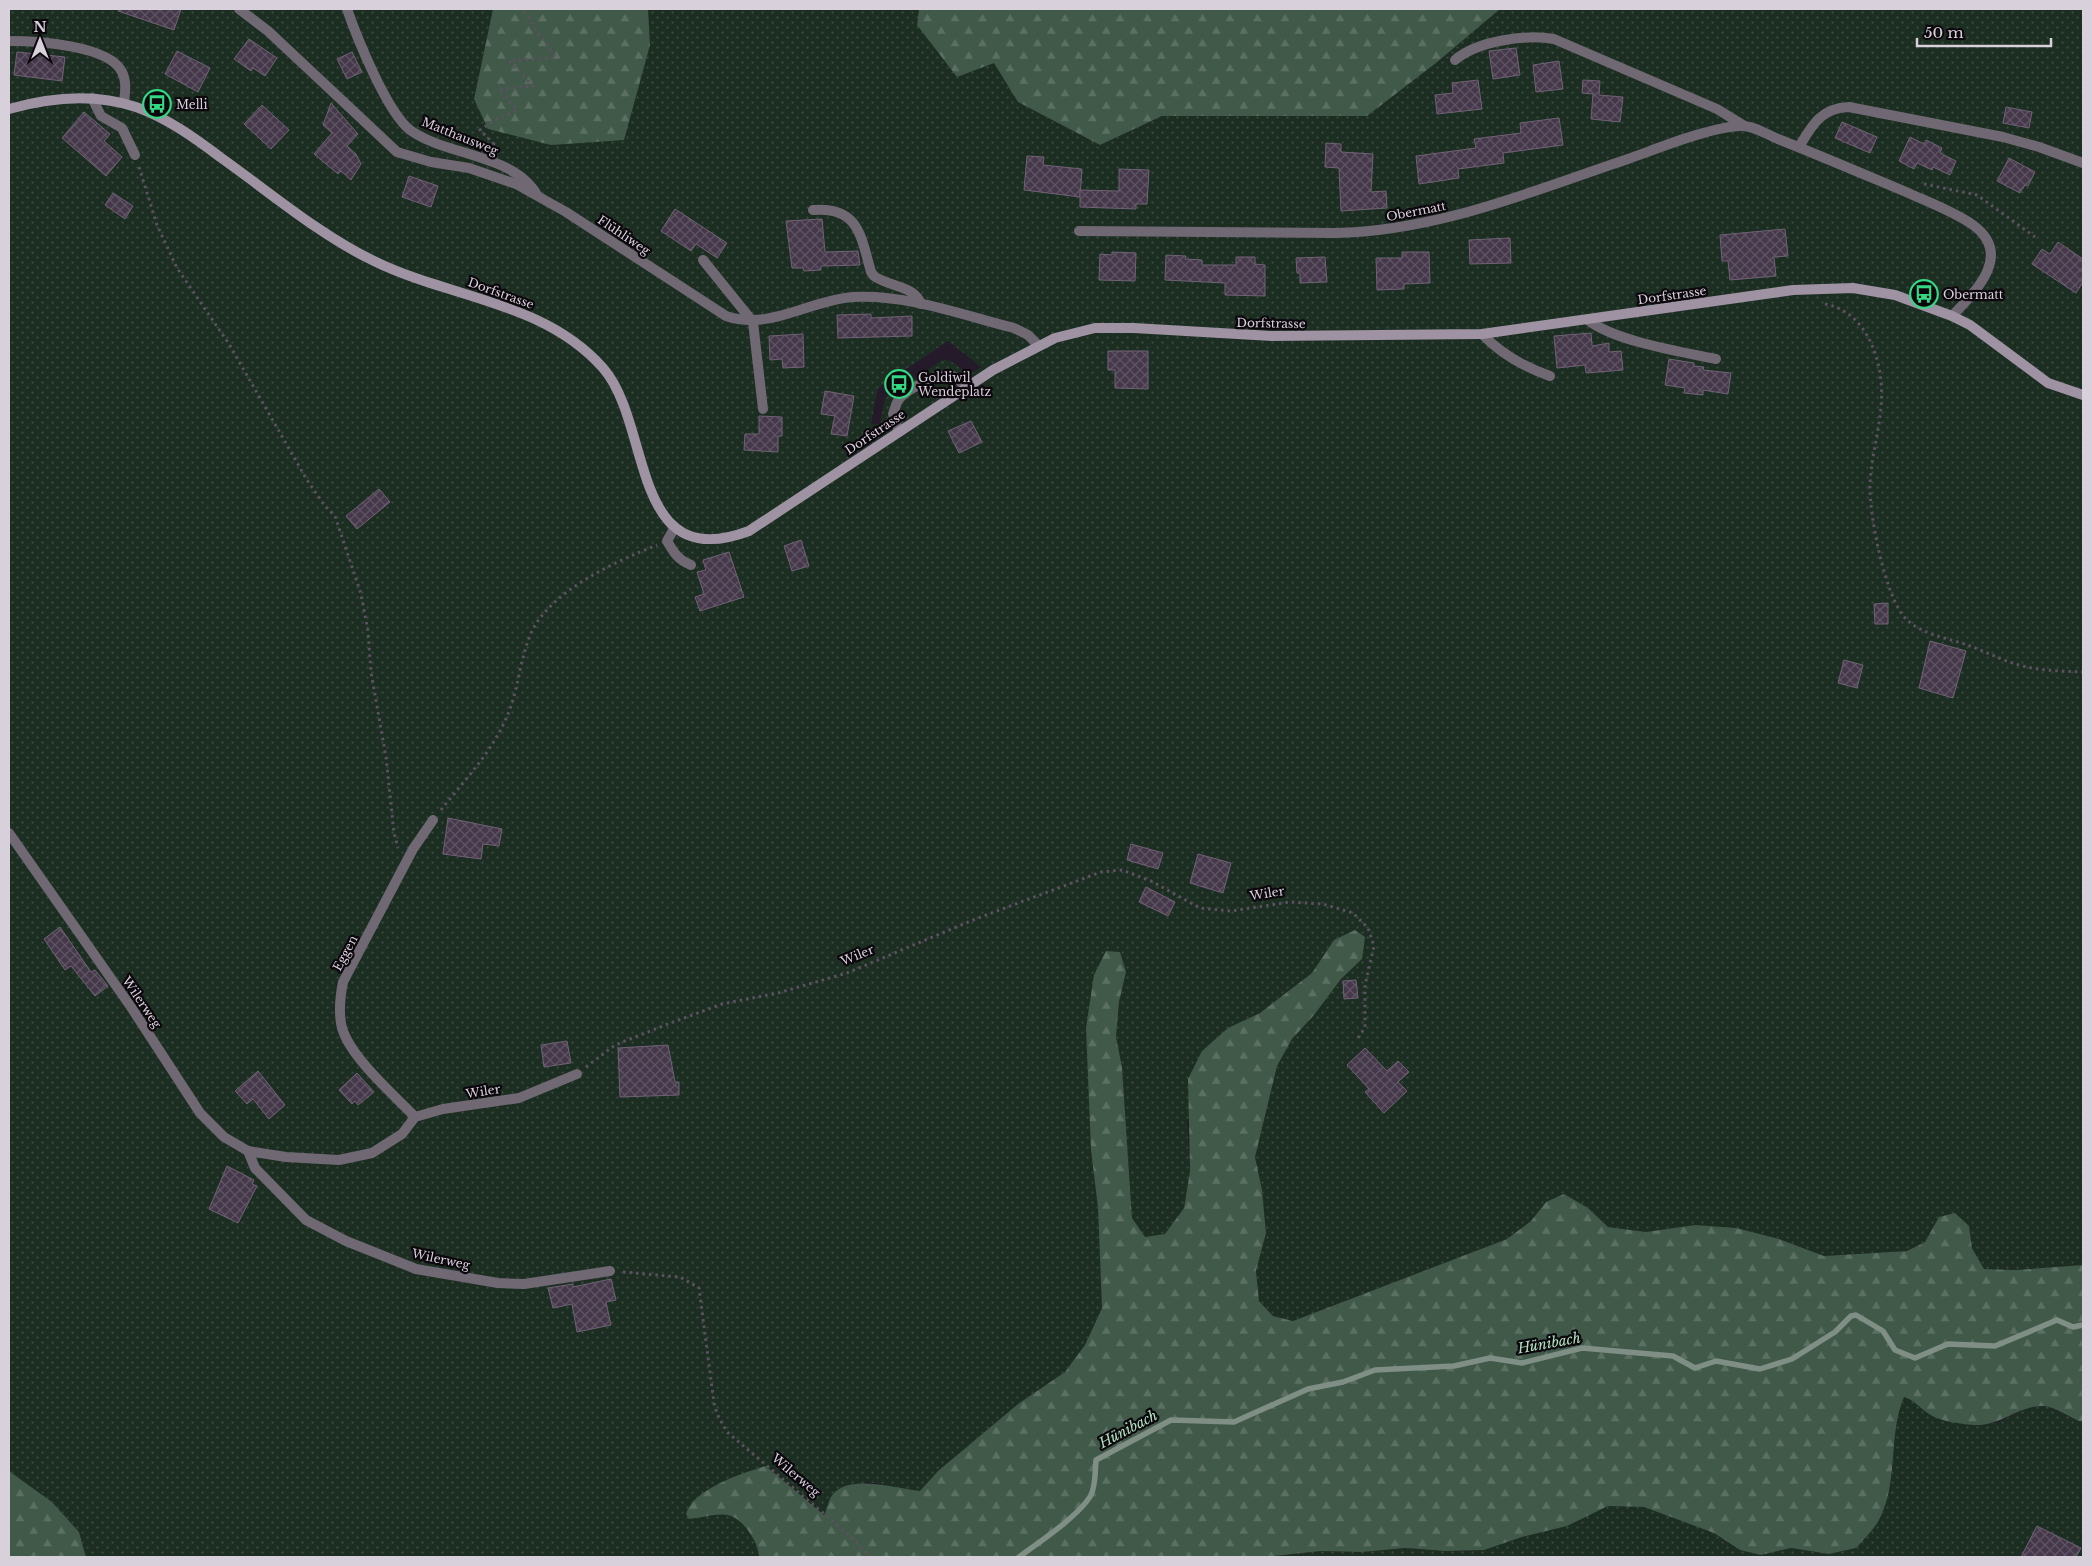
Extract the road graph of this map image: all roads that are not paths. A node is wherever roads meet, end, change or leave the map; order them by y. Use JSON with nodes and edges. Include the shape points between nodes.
{"nodes":[{"id":1,"x":239,"y":9,"type":"edge"},
{"id":2,"x":347,"y":9,"type":"edge"},
{"id":3,"x":9,"y":41,"type":"edge"},
{"id":4,"x":1455,"y":60,"type":"dead end"},
{"id":5,"x":92,"y":98,"type":"junction"},
{"id":6,"x":124,"y":103,"type":"junction"},
{"id":7,"x":9,"y":109,"type":"edge"},
{"id":8,"x":1743,"y":125,"type":"junction"},
{"id":9,"x":1800,"y":147,"type":"junction"},
{"id":10,"x":135,"y":155,"type":"road end"},
{"id":11,"x":2083,"y":163,"type":"edge"},
{"id":12,"x":538,"y":195,"type":"junction"},
{"id":13,"x":813,"y":210,"type":"dead end"},
{"id":14,"x":1079,"y":230,"type":"dead end"},
{"id":15,"x":703,"y":260,"type":"dead end"},
{"id":16,"x":921,"y":304,"type":"junction"},
{"id":17,"x":1952,"y":316,"type":"junction"},
{"id":18,"x":1588,"y":320,"type":"junction"},
{"id":19,"x":753,"y":322,"type":"junction"},
{"id":20,"x":1482,"y":334,"type":"junction"},
{"id":21,"x":1038,"y":345,"type":"junction"},
{"id":22,"x":1716,"y":359,"type":"dead end"},
{"id":23,"x":1550,"y":376,"type":"dead end"},
{"id":24,"x":965,"y":389,"type":"junction"},
{"id":25,"x":2083,"y":395,"type":"edge"},
{"id":26,"x":763,"y":409,"type":"dead end"},
{"id":27,"x":899,"y":432,"type":"junction"},
{"id":28,"x":675,"y":527,"type":"junction"},
{"id":29,"x":691,"y":565,"type":"dead end"},
{"id":30,"x":433,"y":820,"type":"road end"},
{"id":31,"x":9,"y":834,"type":"edge"},
{"id":32,"x":577,"y":1074,"type":"road end"},
{"id":33,"x":415,"y":1117,"type":"junction"},
{"id":34,"x":248,"y":1151,"type":"junction"},
{"id":35,"x":610,"y":1271,"type":"road end"}],
"edges":[{"from":1,"to":12,"type":"street","name":"Flühliweg","via":[[268,31],[397,152],[469,168],[504,179]]},
{"from":2,"to":12,"type":"street","name":"Matthausweg","via":[[384,95],[410,130],[504,167],[528,183]]},
{"from":3,"to":6,"type":"street","via":[[49,42],[109,59],[125,78]]},
{"from":4,"to":8,"type":"street","via":[[1476,46],[1535,38],[1554,39],[1708,105]]},
{"from":5,"to":6,"type":"street","name":"Dorfstrasse"},
{"from":5,"to":7,"type":"street","name":"Dorfstrasse","via":[[50,99]]},
{"from":5,"to":10,"type":"street","via":[[101,116],[122,128]]},
{"from":6,"to":28,"type":"street","name":"Dorfstrasse","via":[[158,117],[186,134],[373,261],[538,320],[578,345],[603,368],[622,399],[649,490],[661,512]]},
{"from":8,"to":9,"type":"street"},
{"from":8,"to":14,"type":"street","name":"Obermatt","via":[[1685,139],[1467,214],[1408,226],[1335,233]]},
{"from":9,"to":11,"type":"street","via":[[1822,115],[1830,110],[1849,107],[2002,137]]},
{"from":9,"to":17,"type":"street","via":[[1969,222],[1984,237],[1990,260],[1984,282]]},
{"from":12,"to":19,"type":"street","name":"Flühliweg","via":[[716,312]]},
{"from":13,"to":16,"type":"street","via":[[829,209],[847,216],[861,235],[874,276],[912,292]]},
{"from":15,"to":19,"type":"street"},
{"from":16,"to":19,"type":"street","name":"Flühliweg","via":[[851,298]]},
{"from":16,"to":21,"type":"street","name":"Flühliweg","via":[[1014,328]]},
{"from":17,"to":18,"type":"street","name":"Dorfstrasse","via":[[1895,294],[1832,287]]},
{"from":17,"to":25,"type":"street","name":"Dorfstrasse","via":[[1970,325],[2048,383]]},
{"from":18,"to":20,"type":"street","name":"Dorfstrasse"},
{"from":18,"to":22,"type":"street","via":[[1598,328],[1623,336]]},
{"from":19,"to":26,"type":"street"},
{"from":20,"to":21,"type":"street","name":"Dorfstrasse","via":[[1272,336],[1115,327],[1075,332]]},
{"from":20,"to":23,"type":"street","via":[[1495,348],[1532,370]]},
{"from":21,"to":24,"type":"street","name":"Dorfstrasse"},
{"from":24,"to":27,"type":"street","name":"Dorfstrasse"},
{"from":24,"to":27,"type":"street","via":[[954,376],[946,375],[924,382],[900,398],[893,414]]},
{"from":27,"to":28,"type":"street","name":"Dorfstrasse","via":[[749,531],[711,538],[694,536]]},
{"from":28,"to":29,"type":"street","via":[[668,541],[674,554]]},
{"from":30,"to":33,"type":"street","name":"Eggen","via":[[404,866],[343,982],[339,1003],[342,1028],[360,1059]]},
{"from":31,"to":34,"type":"street","name":"Wilerweg","via":[[131,1007],[200,1113],[224,1137]]},
{"from":32,"to":33,"type":"street","name":"Wiler","via":[[518,1098],[443,1109]]},
{"from":33,"to":34,"type":"street","via":[[402,1134],[372,1153],[339,1160]]},
{"from":34,"to":35,"type":"street","name":"Wilerweg","via":[[255,1168],[306,1220],[346,1241],[416,1269],[498,1283],[524,1284]]}]}
